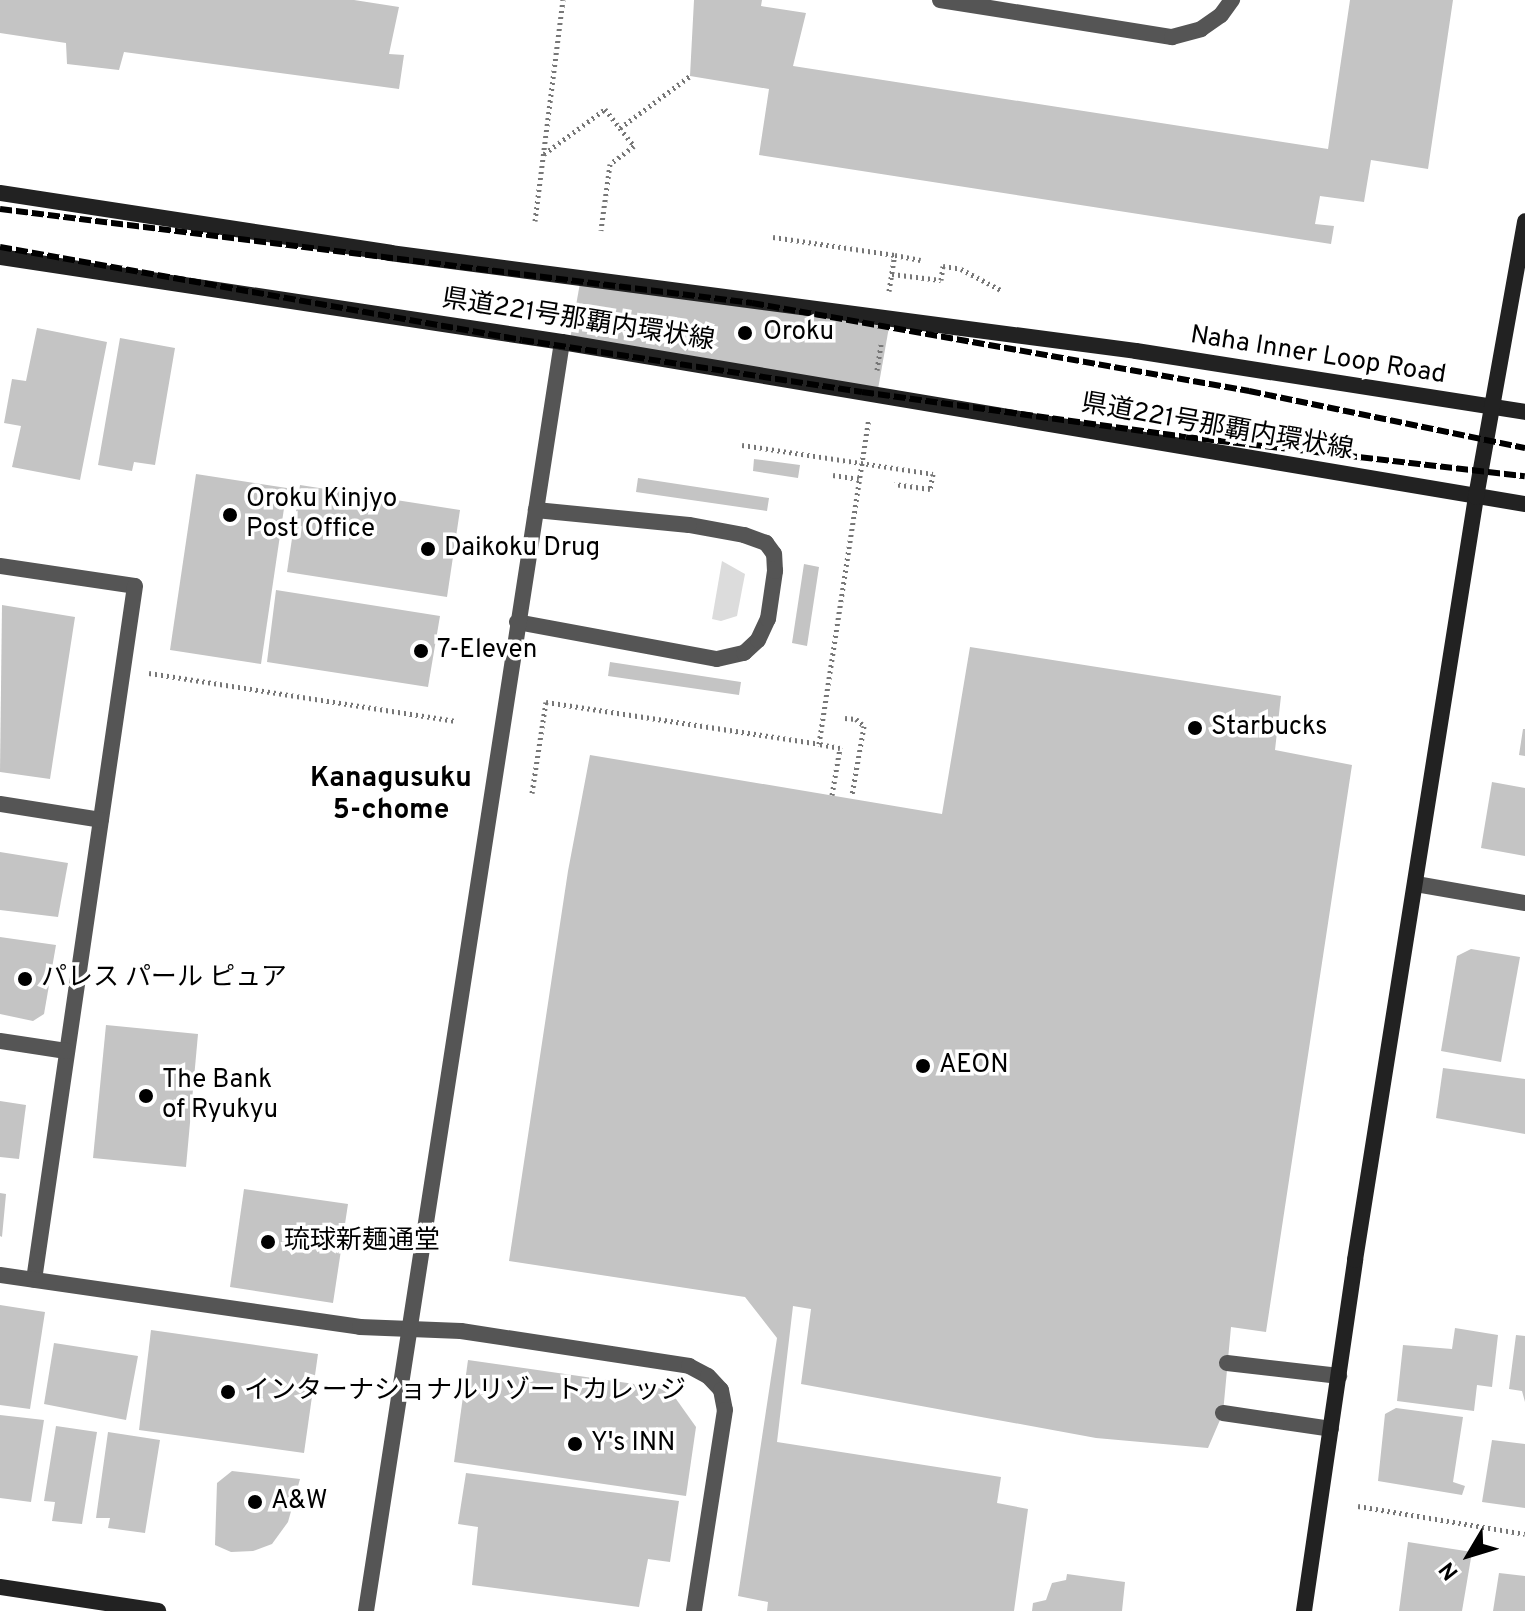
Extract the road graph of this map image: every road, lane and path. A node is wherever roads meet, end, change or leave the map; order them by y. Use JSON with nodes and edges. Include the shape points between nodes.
{"nodes":[{"id":1,"x":563,"y":0,"type":"edge"},
{"id":2,"x":940,"y":0,"type":"edge"},
{"id":3,"x":1232,"y":0,"type":"edge"},
{"id":4,"x":690,"y":76,"type":"dead end"},
{"id":5,"x":620,"y":128,"type":"junction"},
{"id":6,"x":544,"y":154,"type":"junction"},
{"id":7,"x":0,"y":193,"type":"edge"},
{"id":8,"x":535,"y":221,"type":"dead end"},
{"id":9,"x":1525,"y":221,"type":"edge"},
{"id":10,"x":601,"y":230,"type":"dead end"},
{"id":11,"x":773,"y":237,"type":"dead end"},
{"id":12,"x":895,"y":255,"type":"junction"},
{"id":13,"x":0,"y":257,"type":"edge"},
{"id":14,"x":921,"y":260,"type":"dead end"},
{"id":15,"x":892,"y":274,"type":"junction"},
{"id":16,"x":1001,"y":290,"type":"dead end"},
{"id":17,"x":888,"y":301,"type":"dead end"},
{"id":18,"x":884,"y":329,"type":"dead end"},
{"id":19,"x":562,"y":342,"type":"junction"},
{"id":20,"x":1136,"y":351,"type":"joint"},
{"id":21,"x":877,"y":372,"type":"dead end"},
{"id":22,"x":1493,"y":407,"type":"junction"},
{"id":23,"x":1525,"y":412,"type":"edge"},
{"id":24,"x":869,"y":417,"type":"dead end"},
{"id":25,"x":742,"y":445,"type":"dead end"},
{"id":26,"x":862,"y":462,"type":"junction"},
{"id":27,"x":833,"y":475,"type":"dead end"},
{"id":28,"x":859,"y":479,"type":"junction"},
{"id":29,"x":894,"y":484,"type":"dead end"},
{"id":30,"x":1476,"y":497,"type":"junction"},
{"id":31,"x":1525,"y":504,"type":"edge"},
{"id":32,"x":536,"y":510,"type":"junction"},
{"id":33,"x":0,"y":566,"type":"edge"},
{"id":34,"x":517,"y":622,"type":"junction"},
{"id":35,"x":124,"y":669,"type":"junction"},
{"id":36,"x":845,"y":718,"type":"dead end"},
{"id":37,"x":454,"y":721,"type":"dead end"},
{"id":38,"x":819,"y":744,"type":"junction"},
{"id":39,"x":532,"y":793,"type":"dead end"},
{"id":40,"x":832,"y":795,"type":"dead end"},
{"id":41,"x":852,"y":795,"type":"dead end"},
{"id":42,"x":0,"y":804,"type":"edge"},
{"id":43,"x":101,"y":820,"type":"junction"},
{"id":44,"x":1416,"y":884,"type":"junction"},
{"id":45,"x":1525,"y":903,"type":"edge"},
{"id":46,"x":0,"y":1041,"type":"edge"},
{"id":47,"x":66,"y":1051,"type":"junction"},
{"id":48,"x":0,"y":1275,"type":"edge"},
{"id":49,"x":34,"y":1280,"type":"junction"},
{"id":50,"x":410,"y":1327,"type":"junction"},
{"id":51,"x":1227,"y":1363,"type":"dead end"},
{"id":52,"x":1339,"y":1376,"type":"junction"},
{"id":53,"x":1223,"y":1413,"type":"dead end"},
{"id":54,"x":1331,"y":1429,"type":"junction"},
{"id":55,"x":1358,"y":1506,"type":"dead end"},
{"id":56,"x":1525,"y":1534,"type":"edge"},
{"id":57,"x":0,"y":1587,"type":"edge"},
{"id":58,"x":158,"y":1611,"type":"edge"},
{"id":59,"x":366,"y":1611,"type":"edge"},
{"id":60,"x":694,"y":1611,"type":"edge"},
{"id":61,"x":1304,"y":1611,"type":"edge"}],
"edges":[{"from":1,"to":6,"type":"path"},
{"from":2,"to":3,"type":"street","via":[[1172,37],[1201,29]]},
{"from":4,"to":5,"type":"path"},
{"from":5,"to":6,"type":"path","via":[[605,109]]},
{"from":5,"to":10,"type":"path","via":[[634,146],[610,164]]},
{"from":6,"to":8,"type":"path"},
{"from":7,"to":20,"type":"main road","name":"県道221号那覇内環状線","via":[[375,251]]},
{"from":9,"to":22,"type":"main road"},
{"from":11,"to":12,"type":"path"},
{"from":12,"to":14,"type":"path"},
{"from":12,"to":15,"type":"path"},
{"from":13,"to":19,"type":"main road","name":"県道221号那覇内環状線"},
{"from":15,"to":16,"type":"path","via":[[941,280],[943,266],[952,267]]},
{"from":15,"to":17,"type":"path"},
{"from":18,"to":21,"type":"path"},
{"from":19,"to":30,"type":"main road","name":"県道221号那覇内環状線"},
{"from":19,"to":32,"type":"street"},
{"from":20,"to":22,"type":"main road","name":"Naha Inner Loop Road"},
{"from":22,"to":23,"type":"main road"},
{"from":22,"to":30,"type":"main road"},
{"from":24,"to":26,"type":"path"},
{"from":25,"to":26,"type":"path"},
{"from":26,"to":28,"type":"path"},
{"from":26,"to":29,"type":"path","via":[[933,474],[930,489]]},
{"from":27,"to":28,"type":"path"},
{"from":28,"to":38,"type":"path"},
{"from":30,"to":31,"type":"main road","name":"県道221号那覇内環状線"},
{"from":30,"to":44,"type":"main road"},
{"from":32,"to":34,"type":"street"},
{"from":32,"to":34,"type":"street","via":[[689,525],[766,543],[774,554],[775,571],[768,619],[744,653],[717,659]]},
{"from":33,"to":35,"type":"street","via":[[135,586]]},
{"from":34,"to":50,"type":"street"},
{"from":35,"to":37,"type":"path"},
{"from":35,"to":43,"type":"street"},
{"from":36,"to":41,"type":"path","via":[[864,726]]},
{"from":38,"to":39,"type":"path","via":[[546,702]]},
{"from":38,"to":40,"type":"path","via":[[840,748]]},
{"from":42,"to":43,"type":"street"},
{"from":43,"to":47,"type":"street"},
{"from":44,"to":45,"type":"street"},
{"from":44,"to":52,"type":"main road"},
{"from":46,"to":47,"type":"street"},
{"from":47,"to":49,"type":"street"},
{"from":48,"to":49,"type":"street"},
{"from":49,"to":50,"type":"street","via":[[360,1327]]},
{"from":50,"to":59,"type":"street"},
{"from":50,"to":60,"type":"street","via":[[672,1362],[708,1376],[721,1390],[725,1410]]},
{"from":51,"to":52,"type":"street"},
{"from":52,"to":54,"type":"main road"},
{"from":53,"to":54,"type":"street"},
{"from":54,"to":61,"type":"main road"},
{"from":55,"to":56,"type":"path"},
{"from":57,"to":58,"type":"main road"}]}
